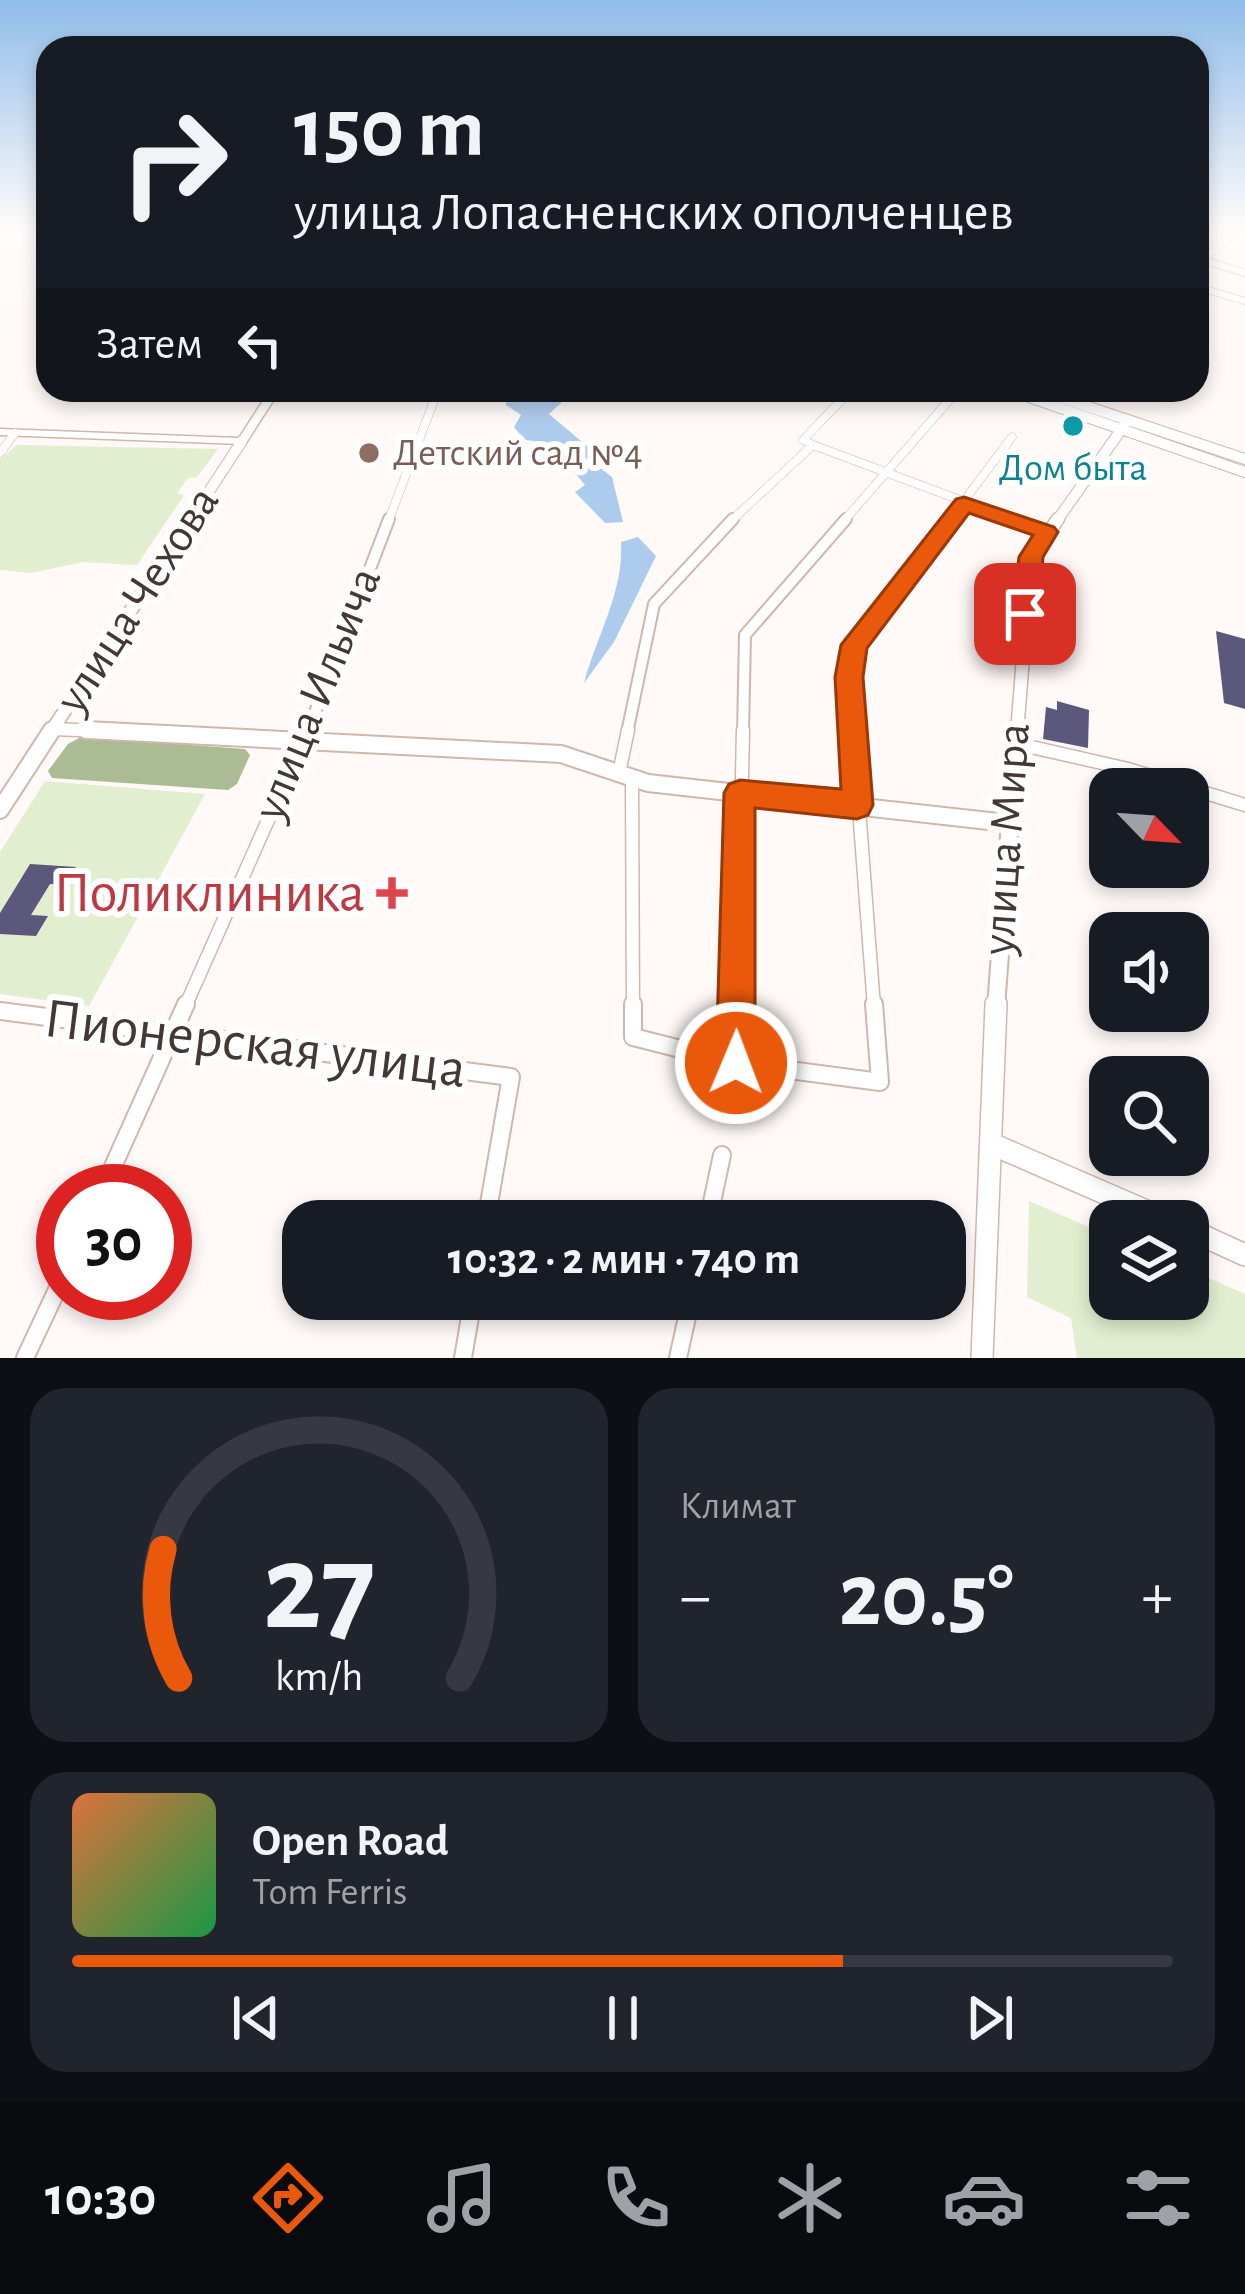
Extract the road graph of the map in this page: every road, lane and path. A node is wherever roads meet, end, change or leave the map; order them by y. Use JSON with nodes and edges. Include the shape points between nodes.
{"nodes":[{"id":1,"x":267,"y":402,"type":"edge"},
{"id":2,"x":433,"y":402,"type":"edge"},
{"id":3,"x":839,"y":402,"type":"edge"},
{"id":4,"x":947,"y":402,"type":"edge"},
{"id":5,"x":1049,"y":402,"type":"edge"},
{"id":6,"x":1068,"y":402,"type":"edge"},
{"id":7,"x":1125,"y":425,"type":"junction"},
{"id":8,"x":0,"y":432,"type":"edge"},
{"id":9,"x":15,"y":433,"type":"junction"},
{"id":10,"x":1012,"y":437,"type":"dead end"},
{"id":11,"x":242,"y":441,"type":"junction"},
{"id":12,"x":813,"y":445,"type":"junction"},
{"id":13,"x":0,"y":453,"type":"edge"},
{"id":14,"x":1245,"y":459,"type":"edge"},
{"id":15,"x":1245,"y":472,"type":"edge"},
{"id":16,"x":884,"y":473,"type":"junction"},
{"id":17,"x":964,"y":504,"type":"junction"},
{"id":18,"x":1046,"y":532,"type":"junction"},
{"id":19,"x":53,"y":729,"type":"junction"},
{"id":20,"x":305,"y":738,"type":"junction"},
{"id":21,"x":1014,"y":742,"type":"junction"},
{"id":22,"x":626,"y":776,"type":"junction"},
{"id":23,"x":740,"y":793,"type":"junction"},
{"id":24,"x":857,"y":805,"type":"junction"},
{"id":25,"x":1245,"y":805,"type":"edge"},
{"id":26,"x":0,"y":809,"type":"edge"},
{"id":27,"x":1007,"y":823,"type":"junction"},
{"id":28,"x":0,"y":1011,"type":"edge"},
{"id":29,"x":173,"y":1033,"type":"junction"},
{"id":30,"x":736,"y":1063,"type":"junction"},
{"id":31,"x":994,"y":1145,"type":"junction"},
{"id":32,"x":722,"y":1155,"type":"dead end"},
{"id":33,"x":114,"y":1164,"type":"edge"},
{"id":34,"x":490,"y":1200,"type":"edge"},
{"id":35,"x":712,"y":1200,"type":"edge"},
{"id":36,"x":1120,"y":1200,"type":"edge"},
{"id":37,"x":1209,"y":1239,"type":"edge"},
{"id":38,"x":1245,"y":1255,"type":"edge"},
{"id":39,"x":43,"y":1320,"type":"edge"},
{"id":40,"x":469,"y":1320,"type":"edge"},
{"id":41,"x":686,"y":1320,"type":"edge"},
{"id":42,"x":26,"y":1358,"type":"edge"},
{"id":43,"x":463,"y":1358,"type":"edge"},
{"id":44,"x":678,"y":1358,"type":"edge"},
{"id":45,"x":982,"y":1358,"type":"edge"}],
"edges":[{"from":1,"to":11,"type":"main road","name":"улица Чехова"},
{"from":2,"to":20,"type":"street","name":"улица Ильича"},
{"from":3,"to":12,"type":"street","via":[[803,440]]},
{"from":4,"to":16,"type":"street"},
{"from":5,"to":7,"type":"street"},
{"from":6,"to":7,"type":"street"},
{"from":7,"to":14,"type":"street"},
{"from":7,"to":15,"type":"street"},
{"from":7,"to":18,"type":"street","name":"улица Мира"},
{"from":8,"to":9,"type":"main road"},
{"from":9,"to":11,"type":"main road"},
{"from":9,"to":13,"type":"street"},
{"from":10,"to":17,"type":"street"},
{"from":11,"to":19,"type":"street","name":"улица Чехова"},
{"from":12,"to":16,"type":"street"},
{"from":12,"to":22,"type":"street","via":[[700,549],[654,604]]},
{"from":16,"to":17,"type":"street"},
{"from":16,"to":23,"type":"street","via":[[746,635]]},
{"from":17,"to":18,"type":"street"},
{"from":17,"to":24,"type":"street","via":[[854,645]]},
{"from":18,"to":21,"type":"street","name":"улица Мира","via":[[1031,557]]},
{"from":19,"to":20,"type":"street"},
{"from":19,"to":26,"type":"street","name":"улица Чехова"},
{"from":20,"to":22,"type":"street","via":[[561,754]]},
{"from":20,"to":29,"type":"street","name":"улица Ильича"},
{"from":21,"to":25,"type":"street"},
{"from":21,"to":27,"type":"street","name":"улица Мира"},
{"from":22,"to":23,"type":"street"},
{"from":22,"to":30,"type":"street","via":[[633,1037]]},
{"from":23,"to":24,"type":"street"},
{"from":23,"to":30,"type":"street"},
{"from":24,"to":27,"type":"street"},
{"from":24,"to":30,"type":"street","via":[[880,1082]]},
{"from":27,"to":31,"type":"street","name":"улица Мира"},
{"from":28,"to":29,"type":"street","name":"Пионерская улица"},
{"from":29,"to":33,"type":"street","name":"улица Ильича"},
{"from":29,"to":34,"type":"street","name":"Пионерская улица","via":[[511,1077]]},
{"from":31,"to":36,"type":"street"},
{"from":31,"to":45,"type":"street","name":"улица Мира"},
{"from":32,"to":35,"type":"street"},
{"from":37,"to":38,"type":"street"},
{"from":39,"to":42,"type":"street"},
{"from":40,"to":43,"type":"street"},
{"from":41,"to":44,"type":"street"}]}
